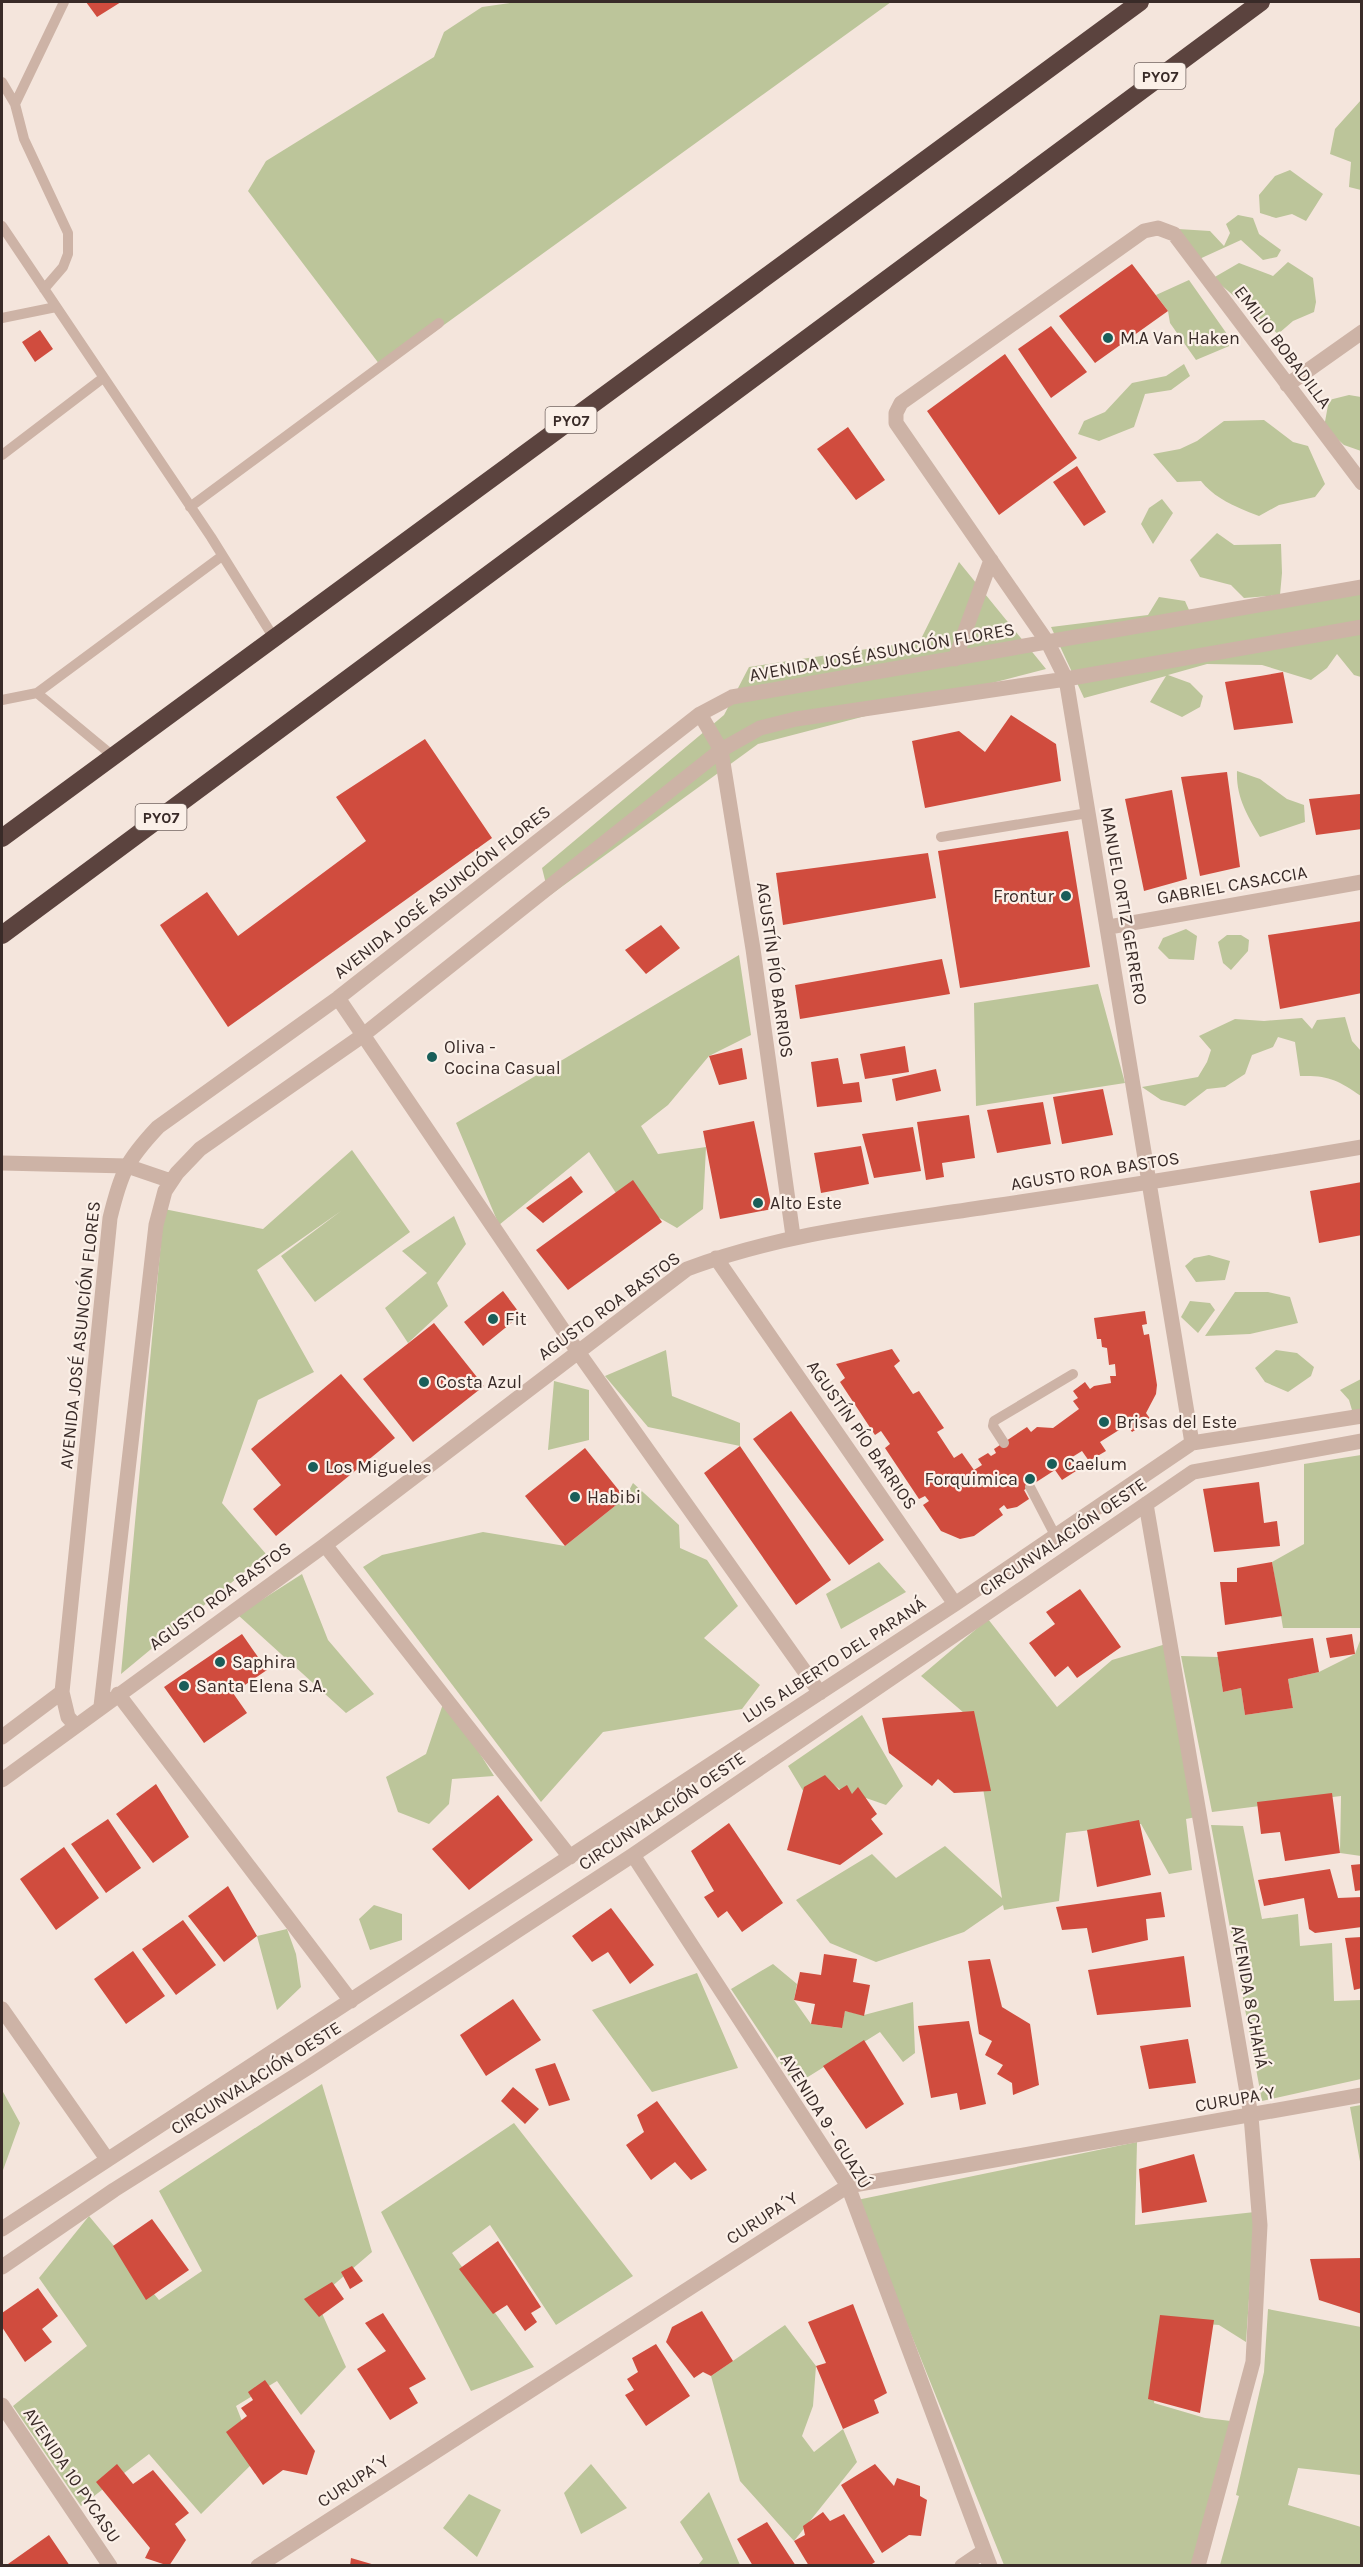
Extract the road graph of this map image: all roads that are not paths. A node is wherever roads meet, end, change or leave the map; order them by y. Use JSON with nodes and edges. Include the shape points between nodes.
{"nodes":[{"id":1,"x":64,"y":2,"type":"edge"},
{"id":2,"x":1140,"y":2,"type":"edge"},
{"id":3,"x":1261,"y":2,"type":"edge"},
{"id":4,"x":2,"y":82,"type":"edge"},
{"id":5,"x":15,"y":104,"type":"junction"},
{"id":6,"x":2,"y":226,"type":"edge"},
{"id":7,"x":44,"y":289,"type":"junction"},
{"id":8,"x":56,"y":307,"type":"junction"},
{"id":9,"x":2,"y":318,"type":"edge"},
{"id":10,"x":439,"y":323,"type":"dead end"},
{"id":11,"x":1362,"y":332,"type":"edge"},
{"id":12,"x":104,"y":378,"type":"junction"},
{"id":13,"x":1287,"y":385,"type":"junction"},
{"id":14,"x":896,"y":423,"type":"joint"},
{"id":15,"x":2,"y":455,"type":"edge"},
{"id":16,"x":1362,"y":483,"type":"edge"},
{"id":17,"x":190,"y":507,"type":"junction"},
{"id":18,"x":222,"y":556,"type":"junction"},
{"id":19,"x":991,"y":560,"type":"junction"},
{"id":20,"x":1362,"y":587,"type":"edge"},
{"id":21,"x":1362,"y":627,"type":"edge"},
{"id":22,"x":274,"y":638,"type":"junction"},
{"id":23,"x":1048,"y":644,"type":"junction"},
{"id":24,"x":955,"y":659,"type":"junction"},
{"id":25,"x":1066,"y":679,"type":"junction"},
{"id":26,"x":37,"y":693,"type":"junction"},
{"id":27,"x":2,"y":700,"type":"edge"},
{"id":28,"x":700,"y":714,"type":"junction"},
{"id":29,"x":721,"y":750,"type":"junction"},
{"id":30,"x":113,"y":756,"type":"junction"},
{"id":31,"x":1088,"y":813,"type":"junction"},
{"id":32,"x":941,"y":837,"type":"dead end"},
{"id":33,"x":2,"y":838,"type":"edge"},
{"id":34,"x":1362,"y":882,"type":"edge"},
{"id":35,"x":1109,"y":927,"type":"junction"},
{"id":36,"x":2,"y":935,"type":"edge"},
{"id":37,"x":338,"y":998,"type":"junction"},
{"id":38,"x":362,"y":1036,"type":"junction"},
{"id":39,"x":1362,"y":1147,"type":"edge"},
{"id":40,"x":2,"y":1163,"type":"edge"},
{"id":41,"x":127,"y":1166,"type":"junction"},
{"id":42,"x":171,"y":1181,"type":"junction"},
{"id":43,"x":1150,"y":1183,"type":"junction"},
{"id":44,"x":793,"y":1236,"type":"junction"},
{"id":45,"x":716,"y":1258,"type":"junction"},
{"id":46,"x":578,"y":1352,"type":"junction"},
{"id":47,"x":1073,"y":1374,"type":"dead end"},
{"id":48,"x":1362,"y":1416,"type":"edge"},
{"id":49,"x":1362,"y":1441,"type":"edge"},
{"id":50,"x":1004,"y":1443,"type":"dead end"},
{"id":51,"x":1192,"y":1443,"type":"junction"},
{"id":52,"x":1030,"y":1487,"type":"dead end"},
{"id":53,"x":1146,"y":1504,"type":"junction"},
{"id":54,"x":1056,"y":1537,"type":"junction"},
{"id":55,"x":325,"y":1545,"type":"junction"},
{"id":56,"x":955,"y":1604,"type":"junction"},
{"id":57,"x":62,"y":1692,"type":"junction"},
{"id":58,"x":819,"y":1693,"type":"junction"},
{"id":59,"x":118,"y":1694,"type":"junction"},
{"id":60,"x":101,"y":1706,"type":"junction"},
{"id":61,"x":76,"y":1726,"type":"junction"},
{"id":62,"x":2,"y":1737,"type":"edge"},
{"id":63,"x":2,"y":1780,"type":"edge"},
{"id":64,"x":633,"y":1855,"type":"junction"},
{"id":65,"x":570,"y":1857,"type":"junction"},
{"id":66,"x":351,"y":2001,"type":"junction"},
{"id":67,"x":2,"y":2009,"type":"edge"},
{"id":68,"x":1362,"y":2095,"type":"edge"},
{"id":69,"x":1251,"y":2116,"type":"junction"},
{"id":70,"x":107,"y":2159,"type":"junction"},
{"id":71,"x":848,"y":2186,"type":"junction"},
{"id":72,"x":2,"y":2229,"type":"edge"},
{"id":73,"x":2,"y":2266,"type":"edge"},
{"id":74,"x":2,"y":2405,"type":"edge"},
{"id":75,"x":984,"y":2551,"type":"junction"},
{"id":76,"x":110,"y":2565,"type":"edge"},
{"id":77,"x":258,"y":2565,"type":"edge"},
{"id":78,"x":962,"y":2565,"type":"edge"},
{"id":79,"x":990,"y":2565,"type":"edge"},
{"id":80,"x":1198,"y":2565,"type":"edge"}],
"edges":[{"from":1,"to":5,"type":"lane"},
{"from":2,"to":22,"type":"highway","number":"PY07"},
{"from":3,"to":36,"type":"highway","number":"PY07"},
{"from":4,"to":5,"type":"lane"},
{"from":5,"to":7,"type":"lane","via":[[24,139],[68,233],[68,254],[63,267]]},
{"from":6,"to":7,"type":"lane"},
{"from":7,"to":8,"type":"lane"},
{"from":8,"to":9,"type":"lane"},
{"from":8,"to":12,"type":"lane"},
{"from":10,"to":17,"type":"lane"},
{"from":11,"to":13,"type":"street"},
{"from":12,"to":15,"type":"lane"},
{"from":12,"to":17,"type":"lane"},
{"from":13,"to":14,"type":"street","name":"EMILIO BOBADILLA","via":[[1174,234],[1158,228],[1144,231],[901,403]]},
{"from":13,"to":16,"type":"street","name":"EMILIO BOBADILLA"},
{"from":14,"to":19,"type":"street","name":"MANUEL ORTIZ GERRERO"},
{"from":17,"to":18,"type":"lane"},
{"from":18,"to":22,"type":"lane"},
{"from":18,"to":26,"type":"lane"},
{"from":19,"to":23,"type":"street","name":"MANUEL ORTIZ GERRERO"},
{"from":19,"to":24,"type":"street"},
{"from":20,"to":23,"type":"street","name":"AVENIDA JOSÉ ASUNCIÓN FLORES"},
{"from":21,"to":25,"type":"street"},
{"from":22,"to":30,"type":"highway","number":"PY07"},
{"from":23,"to":24,"type":"street","name":"AVENIDA JOSÉ ASUNCIÓN FLORES"},
{"from":23,"to":25,"type":"street","name":"MANUEL ORTIZ GERRERO"},
{"from":24,"to":28,"type":"street","name":"AVENIDA JOSÉ ASUNCIÓN FLORES","via":[[732,697]]},
{"from":25,"to":29,"type":"street","via":[[796,719],[760,728]]},
{"from":25,"to":31,"type":"street","name":"MANUEL ORTIZ GERRERO"},
{"from":26,"to":27,"type":"lane"},
{"from":26,"to":30,"type":"lane"},
{"from":28,"to":29,"type":"street","name":"AGUSTÍN PÍO BARRIOS"},
{"from":28,"to":37,"type":"street","name":"AVENIDA JOSÉ ASUNCIÓN FLORES"},
{"from":29,"to":38,"type":"street"},
{"from":29,"to":44,"type":"street","name":"AGUSTÍN PÍO BARRIOS"},
{"from":30,"to":33,"type":"highway","number":"PY07"},
{"from":31,"to":32,"type":"lane"},
{"from":31,"to":35,"type":"street","name":"MANUEL ORTIZ GERRERO"},
{"from":34,"to":35,"type":"street","name":"GABRIEL CASACCIA"},
{"from":35,"to":43,"type":"street","name":"MANUEL ORTIZ GERRERO"},
{"from":37,"to":38,"type":"street"},
{"from":37,"to":41,"type":"street","name":"AVENIDA JOSÉ ASUNCIÓN FLORES","via":[[158,1127]]},
{"from":38,"to":42,"type":"street","via":[[200,1149]]},
{"from":38,"to":46,"type":"street"},
{"from":39,"to":43,"type":"street","name":"AGUSTO ROA BASTOS"},
{"from":40,"to":41,"type":"street"},
{"from":41,"to":42,"type":"street"},
{"from":41,"to":57,"type":"street","name":"AVENIDA JOSÉ ASUNCIÓN FLORES","via":[[110,1218]]},
{"from":42,"to":60,"type":"street","via":[[156,1225]]},
{"from":43,"to":44,"type":"street","name":"AGUSTO ROA BASTOS"},
{"from":43,"to":51,"type":"street","name":"MANUEL ORTIZ GERRERO"},
{"from":44,"to":45,"type":"street","name":"AGUSTO ROA BASTOS"},
{"from":45,"to":46,"type":"street","name":"AGUSTO ROA BASTOS","via":[[687,1269]]},
{"from":45,"to":56,"type":"street","name":"AGUSTÍN PÍO BARRIOS"},
{"from":46,"to":55,"type":"street","name":"AGUSTO ROA BASTOS"},
{"from":46,"to":58,"type":"street"},
{"from":47,"to":50,"type":"lane","via":[[994,1421]]},
{"from":48,"to":51,"type":"street","name":"LUIS ALBERTO DEL PARANÁ"},
{"from":49,"to":53,"type":"street","name":"CIRCUNVALACIÓN OESTE","via":[[1193,1472]]},
{"from":51,"to":54,"type":"street","name":"LUIS ALBERTO DEL PARANÁ"},
{"from":52,"to":54,"type":"lane"},
{"from":53,"to":64,"type":"street","name":"CIRCUNVALACIÓN OESTE"},
{"from":53,"to":69,"type":"street","name":"AVENIDA 8 CHAHÁ"},
{"from":54,"to":56,"type":"street","name":"LUIS ALBERTO DEL PARANÁ"},
{"from":55,"to":59,"type":"street","name":"AGUSTO ROA BASTOS"},
{"from":55,"to":65,"type":"street"},
{"from":56,"to":58,"type":"street","name":"LUIS ALBERTO DEL PARANÁ"},
{"from":57,"to":61,"type":"street","name":"AVENIDA JOSÉ ASUNCIÓN FLORES","via":[[68,1716]]},
{"from":57,"to":62,"type":"street"},
{"from":58,"to":65,"type":"street","name":"LUIS ALBERTO DEL PARANÁ"},
{"from":59,"to":60,"type":"street","name":"AGUSTO ROA BASTOS"},
{"from":59,"to":66,"type":"street"},
{"from":60,"to":61,"type":"street","name":"AGUSTO ROA BASTOS"},
{"from":61,"to":63,"type":"street","name":"AGUSTO ROA BASTOS"},
{"from":64,"to":71,"type":"street","name":"AVENIDA 9 - GUAZÚ"},
{"from":64,"to":73,"type":"street","name":"CIRCUNVALACIÓN OESTE"},
{"from":65,"to":66,"type":"street","name":"LUIS ALBERTO DEL PARANÁ"},
{"from":66,"to":70,"type":"street","name":"LUIS ALBERTO DEL PARANÁ"},
{"from":67,"to":70,"type":"street"},
{"from":68,"to":69,"type":"street","name":"CURUPA´Y"},
{"from":69,"to":71,"type":"street","name":"CURUPA´Y"},
{"from":69,"to":80,"type":"street","name":"AVENIDA 8 CHAHÁ","via":[[1260,2225],[1253,2362]]},
{"from":70,"to":72,"type":"street","name":"LUIS ALBERTO DEL PARANÁ"},
{"from":71,"to":75,"type":"street","name":"AVENIDA 9 - GUAZÚ"},
{"from":71,"to":77,"type":"street","name":"CURUPA´Y"},
{"from":74,"to":76,"type":"street","name":"AVENIDA 10 PYCASU"},
{"from":75,"to":78,"type":"street"},
{"from":75,"to":79,"type":"street","name":"AVENIDA 9 - GUAZÚ"}]}
